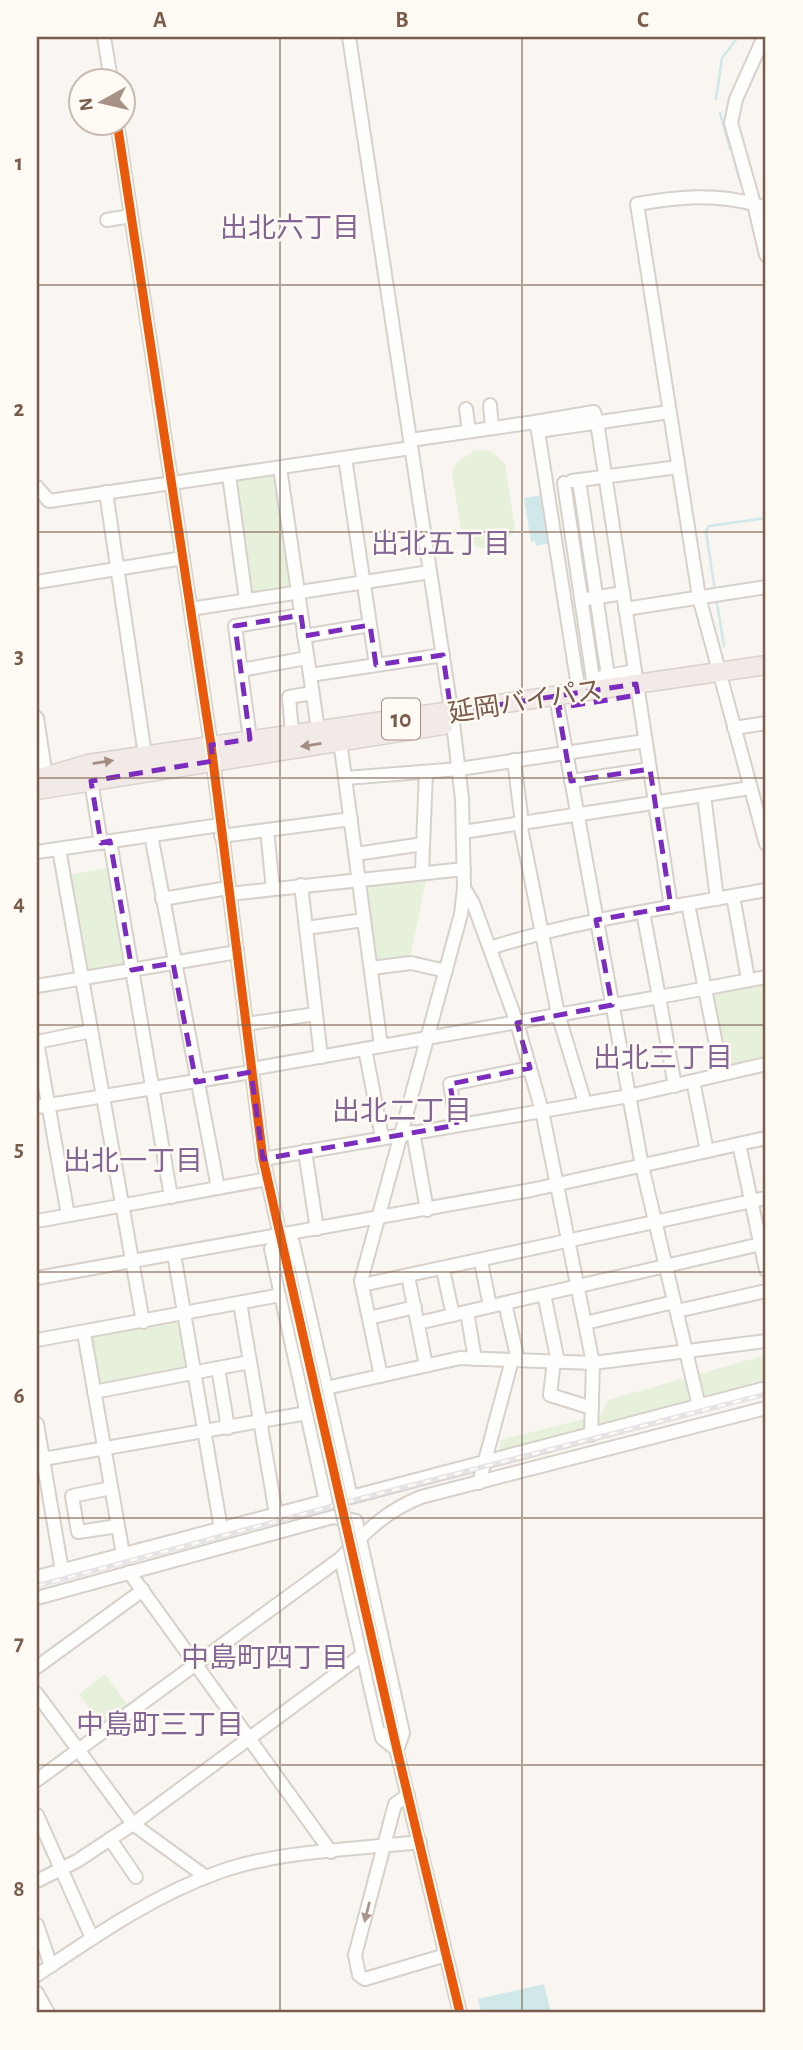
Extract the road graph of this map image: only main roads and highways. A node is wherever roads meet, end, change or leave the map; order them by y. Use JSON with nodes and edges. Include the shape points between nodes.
{"nodes":[{"id":1,"x":766,"y":665,"type":"edge"},
{"id":2,"x":766,"y":677,"type":"edge"},
{"id":3,"x":721,"y":678,"type":"junction"},
{"id":4,"x":636,"y":684,"type":"junction"},
{"id":5,"x":452,"y":718,"type":"junction"},
{"id":6,"x":212,"y":753,"type":"junction"},
{"id":7,"x":40,"y":773,"type":"edge"}],
"edges":[{"from":1,"to":3,"type":"highway","name":"延岡バイパス","number":"10"},
{"from":2,"to":3,"type":"highway","name":"延岡バイパス","number":"10"},
{"from":3,"to":4,"type":"highway","name":"延岡バイパス","number":"10"},
{"from":4,"to":5,"type":"highway","name":"延岡バイパス","number":"10","via":[[578,687]]},
{"from":4,"to":5,"type":"highway","name":"延岡バイパス","number":"10","via":[[558,708]]},
{"from":5,"to":6,"type":"highway","name":"延岡バイパス","number":"10","one_way":true,"via":[[340,741]]},
{"from":5,"to":6,"type":"highway","name":"延岡バイパス","number":"10","via":[[250,739]]},
{"from":7,"to":6,"type":"highway","name":"延岡バイパス","number":"10","one_way":true,"via":[[145,755]]},
{"from":6,"to":7,"type":"highway","name":"延岡バイパス","number":"10","via":[[91,781]]}]}
